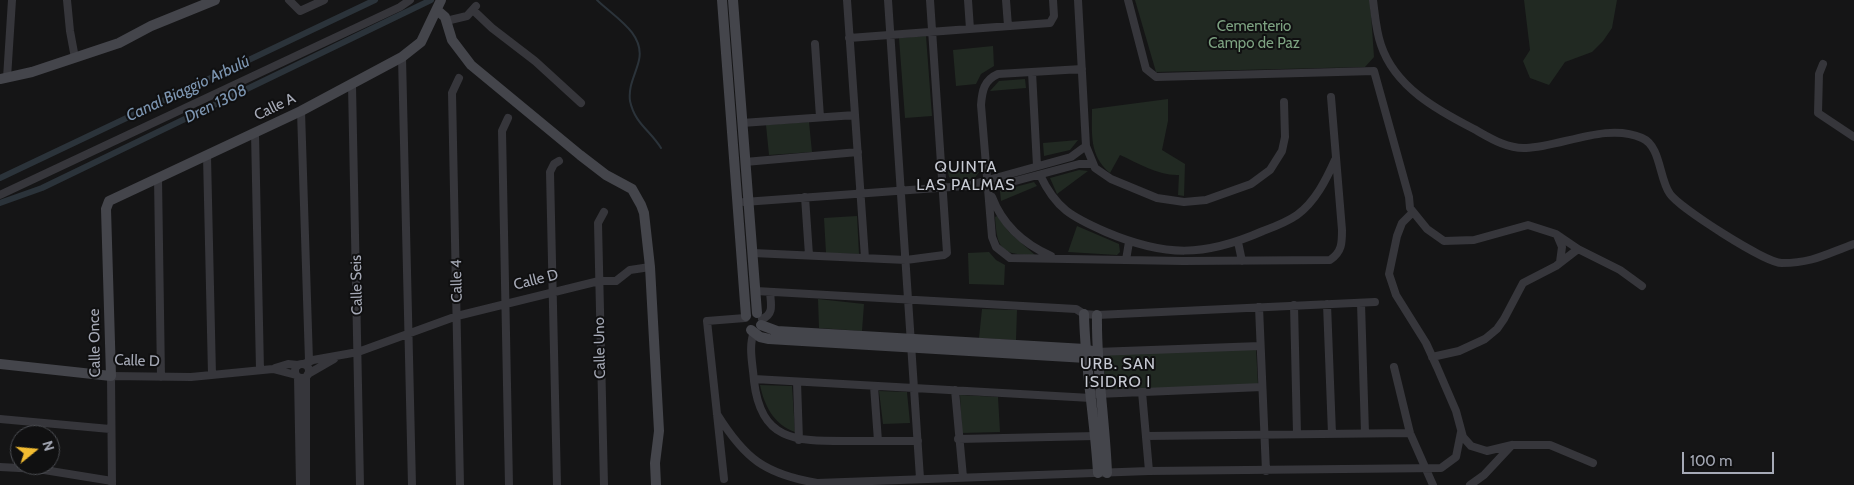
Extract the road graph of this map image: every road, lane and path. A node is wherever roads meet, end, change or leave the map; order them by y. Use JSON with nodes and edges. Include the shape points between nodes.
{"nodes":[{"id":1,"x":12,"y":0,"type":"edge"},
{"id":2,"x":67,"y":0,"type":"edge"},
{"id":3,"x":215,"y":0,"type":"edge"},
{"id":4,"x":289,"y":0,"type":"edge"},
{"id":5,"x":324,"y":0,"type":"edge"},
{"id":6,"x":410,"y":0,"type":"edge"},
{"id":7,"x":441,"y":0,"type":"edge"},
{"id":8,"x":722,"y":0,"type":"edge"},
{"id":9,"x":733,"y":0,"type":"edge"},
{"id":10,"x":847,"y":0,"type":"edge"},
{"id":11,"x":888,"y":0,"type":"edge"},
{"id":12,"x":930,"y":0,"type":"edge"},
{"id":13,"x":968,"y":0,"type":"edge"},
{"id":14,"x":1006,"y":0,"type":"edge"},
{"id":15,"x":1053,"y":0,"type":"edge"},
{"id":16,"x":1078,"y":0,"type":"edge"},
{"id":17,"x":1128,"y":0,"type":"edge"},
{"id":18,"x":1373,"y":0,"type":"edge"},
{"id":19,"x":436,"y":13,"type":"junction"},
{"id":20,"x":446,"y":20,"type":"junction"},
{"id":21,"x":1008,"y":26,"type":"junction"},
{"id":22,"x":970,"y":29,"type":"junction"},
{"id":23,"x":932,"y":31,"type":"junction"},
{"id":24,"x":890,"y":35,"type":"junction"},
{"id":25,"x":849,"y":38,"type":"junction"},
{"id":26,"x":9,"y":41,"type":"junction"},
{"id":27,"x":0,"y":42,"type":"edge"},
{"id":28,"x":815,"y":44,"type":"dead end"},
{"id":29,"x":402,"y":57,"type":"junction"},
{"id":30,"x":75,"y":58,"type":"junction"},
{"id":31,"x":1823,"y":64,"type":"dead end"},
{"id":32,"x":1082,"y":69,"type":"junction"},
{"id":33,"x":1032,"y":72,"type":"junction"},
{"id":34,"x":3,"y":78,"type":"edge"},
{"id":35,"x":459,"y":78,"type":"dead end"},
{"id":36,"x":352,"y":84,"type":"junction"},
{"id":37,"x":1331,"y":97,"type":"dead end"},
{"id":38,"x":1284,"y":102,"type":"dead end"},
{"id":39,"x":581,"y":104,"type":"dead end"},
{"id":40,"x":301,"y":110,"type":"junction"},
{"id":41,"x":856,"y":115,"type":"junction"},
{"id":42,"x":820,"y":117,"type":"junction"},
{"id":43,"x":508,"y":118,"type":"dead end"},
{"id":44,"x":742,"y":123,"type":"junction"},
{"id":45,"x":255,"y":133,"type":"junction"},
{"id":46,"x":1854,"y":137,"type":"edge"},
{"id":47,"x":1086,"y":146,"type":"junction"},
{"id":48,"x":858,"y":152,"type":"junction"},
{"id":49,"x":207,"y":156,"type":"junction"},
{"id":50,"x":1336,"y":160,"type":"junction"},
{"id":51,"x":558,"y":161,"type":"dead end"},
{"id":52,"x":745,"y":162,"type":"junction"},
{"id":53,"x":1092,"y":164,"type":"junction"},
{"id":54,"x":1037,"y":166,"type":"junction"},
{"id":55,"x":1040,"y":175,"type":"junction"},
{"id":56,"x":158,"y":178,"type":"junction"},
{"id":57,"x":988,"y":179,"type":"junction"},
{"id":58,"x":965,"y":186,"type":"junction"},
{"id":59,"x":943,"y":188,"type":"junction"},
{"id":60,"x":989,"y":188,"type":"junction"},
{"id":61,"x":901,"y":190,"type":"junction"},
{"id":62,"x":861,"y":193,"type":"junction"},
{"id":63,"x":0,"y":195,"type":"edge"},
{"id":64,"x":805,"y":197,"type":"junction"},
{"id":65,"x":109,"y":201,"type":"joint"},
{"id":66,"x":737,"y":202,"type":"junction"},
{"id":67,"x":748,"y":202,"type":"junction"},
{"id":68,"x":604,"y":212,"type":"dead end"},
{"id":69,"x":1413,"y":212,"type":"junction"},
{"id":70,"x":1556,"y":234,"type":"junction"},
{"id":71,"x":1129,"y":242,"type":"junction"},
{"id":72,"x":1238,"y":242,"type":"junction"},
{"id":73,"x":1854,"y":244,"type":"edge"},
{"id":74,"x":1578,"y":249,"type":"junction"},
{"id":75,"x":752,"y":253,"type":"junction"},
{"id":76,"x":809,"y":255,"type":"junction"},
{"id":77,"x":865,"y":258,"type":"junction"},
{"id":78,"x":1054,"y":258,"type":"junction"},
{"id":79,"x":906,"y":260,"type":"junction"},
{"id":80,"x":1126,"y":260,"type":"junction"},
{"id":81,"x":1242,"y":261,"type":"junction"},
{"id":82,"x":1560,"y":262,"type":"junction"},
{"id":83,"x":650,"y":267,"type":"junction"},
{"id":84,"x":598,"y":281,"type":"junction"},
{"id":85,"x":1642,"y":286,"type":"dead end"},
{"id":86,"x":554,"y":291,"type":"junction"},
{"id":87,"x":756,"y":292,"type":"junction"},
{"id":88,"x":770,"y":292,"type":"junction"},
{"id":89,"x":908,"y":300,"type":"junction"},
{"id":90,"x":1375,"y":302,"type":"dead end"},
{"id":91,"x":506,"y":303,"type":"junction"},
{"id":92,"x":1361,"y":303,"type":"junction"},
{"id":93,"x":1327,"y":304,"type":"junction"},
{"id":94,"x":1294,"y":305,"type":"junction"},
{"id":95,"x":1259,"y":307,"type":"junction"},
{"id":96,"x":1084,"y":314,"type":"junction"},
{"id":97,"x":1097,"y":315,"type":"junction"},
{"id":98,"x":457,"y":316,"type":"junction"},
{"id":99,"x":745,"y":317,"type":"junction"},
{"id":100,"x":757,"y":324,"type":"junction"},
{"id":101,"x":409,"y":334,"type":"junction"},
{"id":102,"x":912,"y":343,"type":"junction"},
{"id":103,"x":1260,"y":346,"type":"junction"},
{"id":104,"x":358,"y":352,"type":"junction"},
{"id":105,"x":1096,"y":352,"type":"junction"},
{"id":106,"x":1085,"y":354,"type":"junction"},
{"id":107,"x":338,"y":357,"type":"junction"},
{"id":108,"x":1432,"y":357,"type":"junction"},
{"id":109,"x":304,"y":363,"type":"junction"},
{"id":110,"x":0,"y":364,"type":"edge"},
{"id":111,"x":1394,"y":366,"type":"dead end"},
{"id":112,"x":273,"y":369,"type":"junction"},
{"id":113,"x":260,"y":370,"type":"junction"},
{"id":114,"x":212,"y":375,"type":"junction"},
{"id":115,"x":111,"y":376,"type":"junction"},
{"id":116,"x":302,"y":376,"type":"junction"},
{"id":117,"x":161,"y":377,"type":"junction"},
{"id":118,"x":754,"y":379,"type":"junction"},
{"id":119,"x":797,"y":382,"type":"junction"},
{"id":120,"x":874,"y":386,"type":"junction"},
{"id":121,"x":1262,"y":386,"type":"junction"},
{"id":122,"x":915,"y":388,"type":"junction"},
{"id":123,"x":955,"y":390,"type":"junction"},
{"id":124,"x":1142,"y":392,"type":"junction"},
{"id":125,"x":1094,"y":395,"type":"junction"},
{"id":126,"x":717,"y":414,"type":"junction"},
{"id":127,"x":0,"y":419,"type":"edge"},
{"id":128,"x":110,"y":429,"type":"junction"},
{"id":129,"x":1461,"y":432,"type":"junction"},
{"id":130,"x":1365,"y":433,"type":"junction"},
{"id":131,"x":1410,"y":433,"type":"junction"},
{"id":132,"x":1264,"y":434,"type":"junction"},
{"id":133,"x":1297,"y":434,"type":"junction"},
{"id":134,"x":1332,"y":434,"type":"junction"},
{"id":135,"x":1096,"y":436,"type":"junction"},
{"id":136,"x":1146,"y":436,"type":"junction"},
{"id":137,"x":958,"y":439,"type":"junction"},
{"id":138,"x":799,"y":440,"type":"junction"},
{"id":139,"x":878,"y":441,"type":"junction"},
{"id":140,"x":918,"y":441,"type":"junction"},
{"id":141,"x":1512,"y":445,"type":"junction"},
{"id":142,"x":1593,"y":463,"type":"dead end"},
{"id":143,"x":0,"y":467,"type":"edge"},
{"id":144,"x":1427,"y":468,"type":"junction"},
{"id":145,"x":1149,"y":471,"type":"junction"},
{"id":146,"x":1266,"y":471,"type":"junction"},
{"id":147,"x":1102,"y":473,"type":"junction"},
{"id":148,"x":963,"y":477,"type":"junction"},
{"id":149,"x":920,"y":478,"type":"junction"},
{"id":150,"x":724,"y":480,"type":"dead end"},
{"id":151,"x":112,"y":483,"type":"edge"},
{"id":152,"x":300,"y":485,"type":"edge"},
{"id":153,"x":306,"y":485,"type":"edge"},
{"id":154,"x":360,"y":485,"type":"edge"},
{"id":155,"x":412,"y":485,"type":"edge"},
{"id":156,"x":460,"y":485,"type":"edge"},
{"id":157,"x":509,"y":485,"type":"edge"},
{"id":158,"x":557,"y":485,"type":"edge"},
{"id":159,"x":604,"y":485,"type":"edge"},
{"id":160,"x":656,"y":485,"type":"edge"},
{"id":161,"x":1433,"y":485,"type":"edge"},
{"id":162,"x":1470,"y":485,"type":"edge"}],
"edges":[{"from":1,"to":26,"type":"street"},
{"from":2,"to":30,"type":"street"},
{"from":3,"to":30,"type":"street","via":[[119,43]]},
{"from":4,"to":5,"type":"street","via":[[300,11]]},
{"from":6,"to":63,"type":"street"},
{"from":7,"to":19,"type":"street","name":"Calle A"},
{"from":8,"to":66,"type":"street"},
{"from":9,"to":44,"type":"street"},
{"from":10,"to":25,"type":"street"},
{"from":11,"to":24,"type":"street"},
{"from":12,"to":23,"type":"street"},
{"from":13,"to":22,"type":"street"},
{"from":14,"to":21,"type":"street"},
{"from":15,"to":21,"type":"street","via":[[1052,22]]},
{"from":16,"to":32,"type":"street"},
{"from":17,"to":69,"type":"street","via":[[1146,69],[1156,77],[1374,71]]},
{"from":18,"to":73,"type":"street","via":[[1380,44],[1404,82],[1426,102],[1492,141],[1527,148],[1606,132],[1639,136],[1650,145],[1665,185],[1678,203],[1756,253],[1779,263],[1815,261]]},
{"from":19,"to":20,"type":"street","via":[[441,13]]},
{"from":19,"to":29,"type":"street","name":"Calle A","via":[[421,42]]},
{"from":20,"to":39,"type":"street","via":[[467,16],[475,8],[492,28],[535,61]]},
{"from":20,"to":83,"type":"street","via":[[452,40],[471,65],[606,175],[632,189],[644,213]]},
{"from":21,"to":22,"type":"street"},
{"from":22,"to":23,"type":"street"},
{"from":23,"to":24,"type":"street"},
{"from":23,"to":59,"type":"street"},
{"from":24,"to":25,"type":"street"},
{"from":24,"to":61,"type":"street"},
{"from":25,"to":41,"type":"street"},
{"from":26,"to":27,"type":"street"},
{"from":26,"to":34,"type":"street"},
{"from":28,"to":42,"type":"street"},
{"from":29,"to":36,"type":"street","name":"Calle A"},
{"from":29,"to":101,"type":"street"},
{"from":30,"to":34,"type":"street"},
{"from":31,"to":46,"type":"street","via":[[1819,74],[1818,113]]},
{"from":32,"to":33,"type":"street"},
{"from":32,"to":47,"type":"street"},
{"from":33,"to":54,"type":"street"},
{"from":33,"to":57,"type":"street","via":[[998,74],[991,77],[983,88],[981,105]]},
{"from":35,"to":98,"type":"street","name":"Calle 4","via":[[452,93]]},
{"from":36,"to":40,"type":"street","name":"Calle A"},
{"from":36,"to":104,"type":"street","name":"Calle Seis"},
{"from":37,"to":50,"type":"street"},
{"from":38,"to":53,"type":"street","via":[[1285,136],[1277,161],[1263,177],[1215,198],[1190,202],[1157,198],[1111,180]]},
{"from":40,"to":45,"type":"street","name":"Calle A"},
{"from":40,"to":109,"type":"street"},
{"from":41,"to":42,"type":"street"},
{"from":41,"to":48,"type":"street"},
{"from":42,"to":44,"type":"street"},
{"from":43,"to":91,"type":"street","via":[[502,131]]},
{"from":44,"to":52,"type":"street"},
{"from":45,"to":49,"type":"street","name":"Calle A"},
{"from":45,"to":113,"type":"street"},
{"from":47,"to":53,"type":"street"},
{"from":47,"to":54,"type":"street","via":[[1075,155]]},
{"from":48,"to":52,"type":"street"},
{"from":48,"to":62,"type":"street"},
{"from":49,"to":56,"type":"street","name":"Calle A"},
{"from":49,"to":114,"type":"street"},
{"from":50,"to":72,"type":"street","via":[[1317,193],[1296,216]]},
{"from":50,"to":81,"type":"street","via":[[1342,230],[1342,247],[1338,255],[1323,262]]},
{"from":51,"to":86,"type":"street","via":[[550,172]]},
{"from":52,"to":67,"type":"street"},
{"from":53,"to":55,"type":"street","via":[[1079,164]]},
{"from":54,"to":57,"type":"street"},
{"from":55,"to":60,"type":"street"},
{"from":55,"to":71,"type":"street","via":[[1051,197],[1068,214]]},
{"from":56,"to":65,"type":"street","name":"Calle A"},
{"from":56,"to":117,"type":"street"},
{"from":57,"to":58,"type":"street"},
{"from":57,"to":60,"type":"street"},
{"from":58,"to":59,"type":"street"},
{"from":58,"to":60,"type":"street"},
{"from":59,"to":61,"type":"street"},
{"from":59,"to":79,"type":"street","via":[[947,253]]},
{"from":60,"to":78,"type":"street","via":[[998,211],[1016,234]]},
{"from":60,"to":78,"type":"street","via":[[992,237],[999,251],[1010,258]]},
{"from":61,"to":62,"type":"street"},
{"from":61,"to":79,"type":"street"},
{"from":62,"to":64,"type":"street"},
{"from":62,"to":77,"type":"street"},
{"from":64,"to":67,"type":"street"},
{"from":64,"to":76,"type":"street"},
{"from":65,"to":115,"type":"street","name":"Calle Once","via":[[106,210]]},
{"from":66,"to":67,"type":"street"},
{"from":66,"to":99,"type":"street"},
{"from":67,"to":75,"type":"street"},
{"from":68,"to":84,"type":"street","name":"Calle Uno","via":[[598,223]]},
{"from":69,"to":70,"type":"street","via":[[1427,229],[1444,241],[1474,240],[1528,225]]},
{"from":69,"to":108,"type":"street","via":[[1397,236],[1389,274],[1396,295]]},
{"from":70,"to":74,"type":"street"},
{"from":70,"to":82,"type":"street","via":[[1562,247]]},
{"from":71,"to":72,"type":"street","via":[[1156,249],[1184,251],[1218,248]]},
{"from":71,"to":80,"type":"street"},
{"from":72,"to":81,"type":"street"},
{"from":74,"to":82,"type":"street"},
{"from":74,"to":85,"type":"street","via":[[1620,270]]},
{"from":75,"to":76,"type":"street"},
{"from":75,"to":87,"type":"street"},
{"from":76,"to":77,"type":"street"},
{"from":77,"to":79,"type":"street"},
{"from":78,"to":80,"type":"street"},
{"from":79,"to":89,"type":"street"},
{"from":80,"to":81,"type":"street"},
{"from":82,"to":108,"type":"street","via":[[1523,283],[1497,329],[1485,339],[1459,351]]},
{"from":83,"to":84,"type":"street","name":"Calle D","via":[[630,270],[616,281]]},
{"from":83,"to":160,"type":"street","via":[[659,431]]},
{"from":84,"to":86,"type":"street","name":"Calle D"},
{"from":84,"to":159,"type":"street","name":"Calle Uno"},
{"from":86,"to":91,"type":"street","name":"Calle D"},
{"from":86,"to":158,"type":"street"},
{"from":87,"to":88,"type":"street"},
{"from":87,"to":100,"type":"street"},
{"from":88,"to":89,"type":"street"},
{"from":88,"to":100,"type":"street","via":[[771,311]]},
{"from":89,"to":96,"type":"street","via":[[1076,309]]},
{"from":89,"to":102,"type":"street"},
{"from":90,"to":92,"type":"street"},
{"from":91,"to":98,"type":"street","name":"Calle D"},
{"from":91,"to":157,"type":"street"},
{"from":92,"to":93,"type":"street"},
{"from":92,"to":130,"type":"street"},
{"from":93,"to":94,"type":"street"},
{"from":93,"to":134,"type":"street"},
{"from":94,"to":95,"type":"street"},
{"from":94,"to":133,"type":"street"},
{"from":95,"to":97,"type":"street"},
{"from":95,"to":103,"type":"street"},
{"from":96,"to":97,"type":"street"},
{"from":96,"to":106,"type":"street"},
{"from":97,"to":105,"type":"street"},
{"from":98,"to":101,"type":"street","name":"Calle D"},
{"from":98,"to":156,"type":"street","name":"Calle 4"},
{"from":99,"to":100,"type":"street","via":[[750,313]]},
{"from":99,"to":100,"type":"street","via":[[745,325]]},
{"from":99,"to":126,"type":"street","via":[[707,321]]},
{"from":100,"to":102,"type":"street","via":[[777,331]]},
{"from":100,"to":118,"type":"street","via":[[751,345]]},
{"from":101,"to":104,"type":"street","name":"Calle D"},
{"from":101,"to":155,"type":"street"},
{"from":102,"to":106,"type":"street"},
{"from":102,"to":122,"type":"street"},
{"from":103,"to":105,"type":"street"},
{"from":103,"to":121,"type":"street"},
{"from":104,"to":107,"type":"street","name":"Calle D"},
{"from":104,"to":154,"type":"street","name":"Calle Seis"},
{"from":105,"to":106,"type":"street"},
{"from":105,"to":125,"type":"street"},
{"from":106,"to":125,"type":"street"},
{"from":107,"to":109,"type":"street","name":"Calle D"},
{"from":107,"to":116,"type":"street","name":"Calle D"},
{"from":108,"to":129,"type":"street","via":[[1456,411]]},
{"from":109,"to":112,"type":"street","name":"Calle D"},
{"from":109,"to":116,"type":"street","via":[[308,368]]},
{"from":109,"to":116,"type":"street","via":[[295,370]]},
{"from":110,"to":115,"type":"street","name":"Calle D"},
{"from":111,"to":131,"type":"street"},
{"from":112,"to":113,"type":"street","name":"Calle D"},
{"from":112,"to":116,"type":"street","name":"Calle D"},
{"from":113,"to":114,"type":"street","name":"Calle D"},
{"from":114,"to":117,"type":"street","name":"Calle D"},
{"from":115,"to":117,"type":"street","name":"Calle D"},
{"from":115,"to":128,"type":"street","name":"Calle Once"},
{"from":116,"to":152,"type":"street"},
{"from":116,"to":153,"type":"street"},
{"from":118,"to":119,"type":"street"},
{"from":118,"to":138,"type":"street","via":[[756,397],[763,414],[779,430]]},
{"from":119,"to":120,"type":"street"},
{"from":119,"to":138,"type":"street"},
{"from":120,"to":122,"type":"street"},
{"from":120,"to":139,"type":"street"},
{"from":121,"to":124,"type":"street"},
{"from":121,"to":132,"type":"street"},
{"from":122,"to":123,"type":"street"},
{"from":122,"to":140,"type":"street"},
{"from":123,"to":125,"type":"street"},
{"from":123,"to":137,"type":"street"},
{"from":124,"to":125,"type":"street"},
{"from":124,"to":136,"type":"street"},
{"from":125,"to":135,"type":"street"},
{"from":125,"to":147,"type":"street","via":[[1105,431]]},
{"from":126,"to":149,"type":"street","via":[[732,438],[755,462],[788,478],[817,482]]},
{"from":126,"to":150,"type":"street"},
{"from":127,"to":128,"type":"street"},
{"from":128,"to":151,"type":"street","name":"Calle Once"},
{"from":129,"to":141,"type":"street","via":[[1478,450]]},
{"from":129,"to":144,"type":"street","via":[[1456,457],[1446,466]]},
{"from":130,"to":131,"type":"street"},
{"from":130,"to":134,"type":"street"},
{"from":131,"to":144,"type":"street"},
{"from":132,"to":133,"type":"street"},
{"from":132,"to":136,"type":"street"},
{"from":132,"to":146,"type":"street"},
{"from":133,"to":134,"type":"street"},
{"from":135,"to":137,"type":"street"},
{"from":135,"to":147,"type":"street"},
{"from":136,"to":145,"type":"street"},
{"from":137,"to":148,"type":"street"},
{"from":138,"to":139,"type":"street"},
{"from":139,"to":140,"type":"street"},
{"from":140,"to":149,"type":"street"},
{"from":141,"to":142,"type":"street","via":[[1550,445]]},
{"from":141,"to":162,"type":"street","via":[[1484,476]]},
{"from":143,"to":151,"type":"street","via":[[38,469]]},
{"from":144,"to":146,"type":"street"},
{"from":144,"to":161,"type":"street"},
{"from":145,"to":146,"type":"street"},
{"from":145,"to":147,"type":"street"},
{"from":147,"to":148,"type":"street"},
{"from":148,"to":149,"type":"street"}]}
